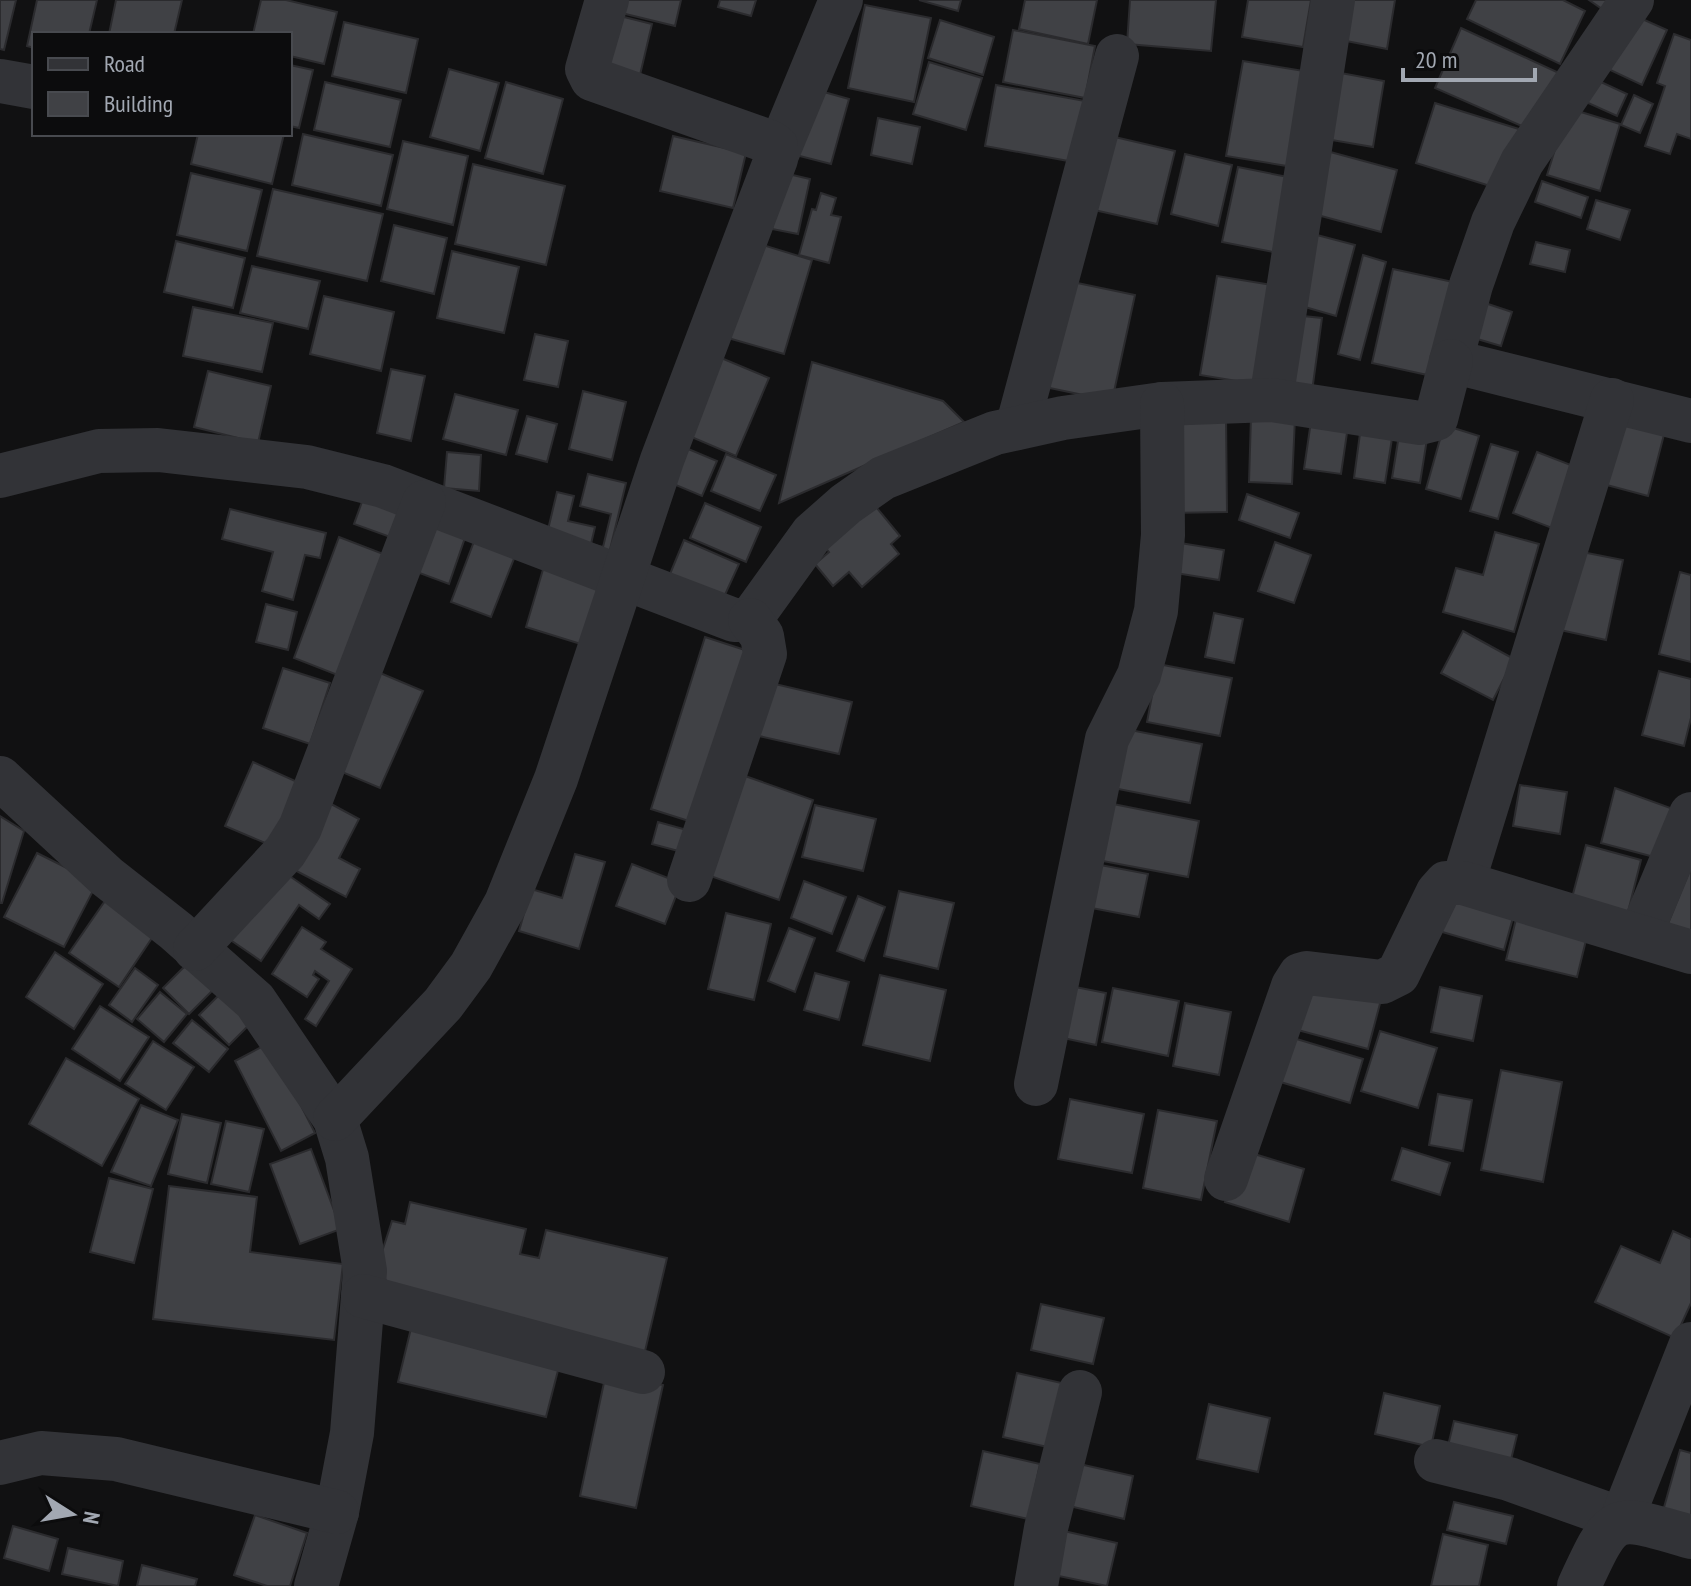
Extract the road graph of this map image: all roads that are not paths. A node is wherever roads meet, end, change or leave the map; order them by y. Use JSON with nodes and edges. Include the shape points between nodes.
{"nodes":[{"id":1,"x":607,"y":0,"type":"edge"},
{"id":2,"x":841,"y":0,"type":"edge"},
{"id":3,"x":1333,"y":0,"type":"edge"},
{"id":4,"x":1632,"y":0,"type":"edge"},
{"id":5,"x":1117,"y":56,"type":"dead end"},
{"id":6,"x":0,"y":81,"type":"edge"},
{"id":7,"x":32,"y":87,"type":"edge"},
{"id":8,"x":778,"y":152,"type":"junction"},
{"id":9,"x":1451,"y":361,"type":"junction"},
{"id":10,"x":1271,"y":400,"type":"junction"},
{"id":11,"x":1612,"y":400,"type":"junction"},
{"id":12,"x":1162,"y":404,"type":"junction"},
{"id":13,"x":1691,"y":421,"type":"edge"},
{"id":14,"x":1017,"y":428,"type":"junction"},
{"id":15,"x":0,"y":476,"type":"edge"},
{"id":16,"x":424,"y":502,"type":"junction"},
{"id":17,"x":623,"y":580,"type":"junction"},
{"id":18,"x":750,"y":620,"type":"junction"},
{"id":19,"x":0,"y":778,"type":"edge"},
{"id":20,"x":1691,"y":814,"type":"edge"},
{"id":21,"x":689,"y":880,"type":"dead end"},
{"id":22,"x":1463,"y":883,"type":"junction"},
{"id":23,"x":1640,"y":936,"type":"junction"},
{"id":24,"x":195,"y":949,"type":"junction"},
{"id":25,"x":1691,"y":952,"type":"edge"},
{"id":26,"x":1036,"y":1084,"type":"dead end"},
{"id":27,"x":335,"y":1119,"type":"junction"},
{"id":28,"x":1226,"y":1179,"type":"dead end"},
{"id":29,"x":363,"y":1296,"type":"junction"},
{"id":30,"x":1691,"y":1344,"type":"edge"},
{"id":31,"x":643,"y":1372,"type":"dead end"},
{"id":32,"x":1080,"y":1392,"type":"dead end"},
{"id":33,"x":1436,"y":1461,"type":"dead end"},
{"id":34,"x":0,"y":1463,"type":"edge"},
{"id":35,"x":337,"y":1512,"type":"junction"},
{"id":36,"x":1624,"y":1520,"type":"junction"},
{"id":37,"x":1691,"y":1537,"type":"edge"},
{"id":38,"x":316,"y":1586,"type":"edge"},
{"id":39,"x":1036,"y":1586,"type":"edge"},
{"id":40,"x":1579,"y":1586,"type":"edge"}],
"edges":[{"from":1,"to":8,"type":"street","via":[[587,69],[592,79],[770,142]]},
{"from":2,"to":8,"type":"street"},
{"from":3,"to":10,"type":"street"},
{"from":4,"to":9,"type":"street","via":[[1522,162],[1493,222]]},
{"from":5,"to":14,"type":"street"},
{"from":6,"to":7,"type":"street"},
{"from":8,"to":17,"type":"street","via":[[662,460]]},
{"from":9,"to":10,"type":"street","via":[[1431,422]]},
{"from":9,"to":11,"type":"street"},
{"from":10,"to":12,"type":"street"},
{"from":11,"to":13,"type":"street"},
{"from":11,"to":22,"type":"street"},
{"from":12,"to":14,"type":"street"},
{"from":12,"to":26,"type":"street","via":[[1163,535],[1156,611],[1139,675],[1107,739]]},
{"from":14,"to":18,"type":"street","via":[[883,478],[846,504],[812,534]]},
{"from":15,"to":16,"type":"street","via":[[99,451],[158,450],[307,467]]},
{"from":16,"to":17,"type":"street"},
{"from":16,"to":24,"type":"street","via":[[300,828],[285,852]]},
{"from":17,"to":18,"type":"street","via":[[734,620]]},
{"from":17,"to":27,"type":"street","via":[[556,779],[506,903],[443,1004]]},
{"from":18,"to":21,"type":"street","via":[[762,636],[765,654]]},
{"from":19,"to":24,"type":"street"},
{"from":20,"to":23,"type":"street"},
{"from":22,"to":23,"type":"street"},
{"from":22,"to":28,"type":"street","via":[[1442,885],[1391,979],[1300,975]]},
{"from":23,"to":25,"type":"street"},
{"from":24,"to":27,"type":"street","via":[[255,1001]]},
{"from":27,"to":29,"type":"street","via":[[347,1158],[363,1257]]},
{"from":29,"to":31,"type":"street"},
{"from":29,"to":35,"type":"street","via":[[352,1433]]},
{"from":30,"to":36,"type":"street"},
{"from":32,"to":39,"type":"street"},
{"from":33,"to":36,"type":"street","via":[[1509,1479]]},
{"from":34,"to":35,"type":"street","via":[[41,1453],[116,1459]]},
{"from":35,"to":38,"type":"street"},
{"from":36,"to":37,"type":"street"},
{"from":36,"to":40,"type":"street","via":[[1599,1542]]}]}
